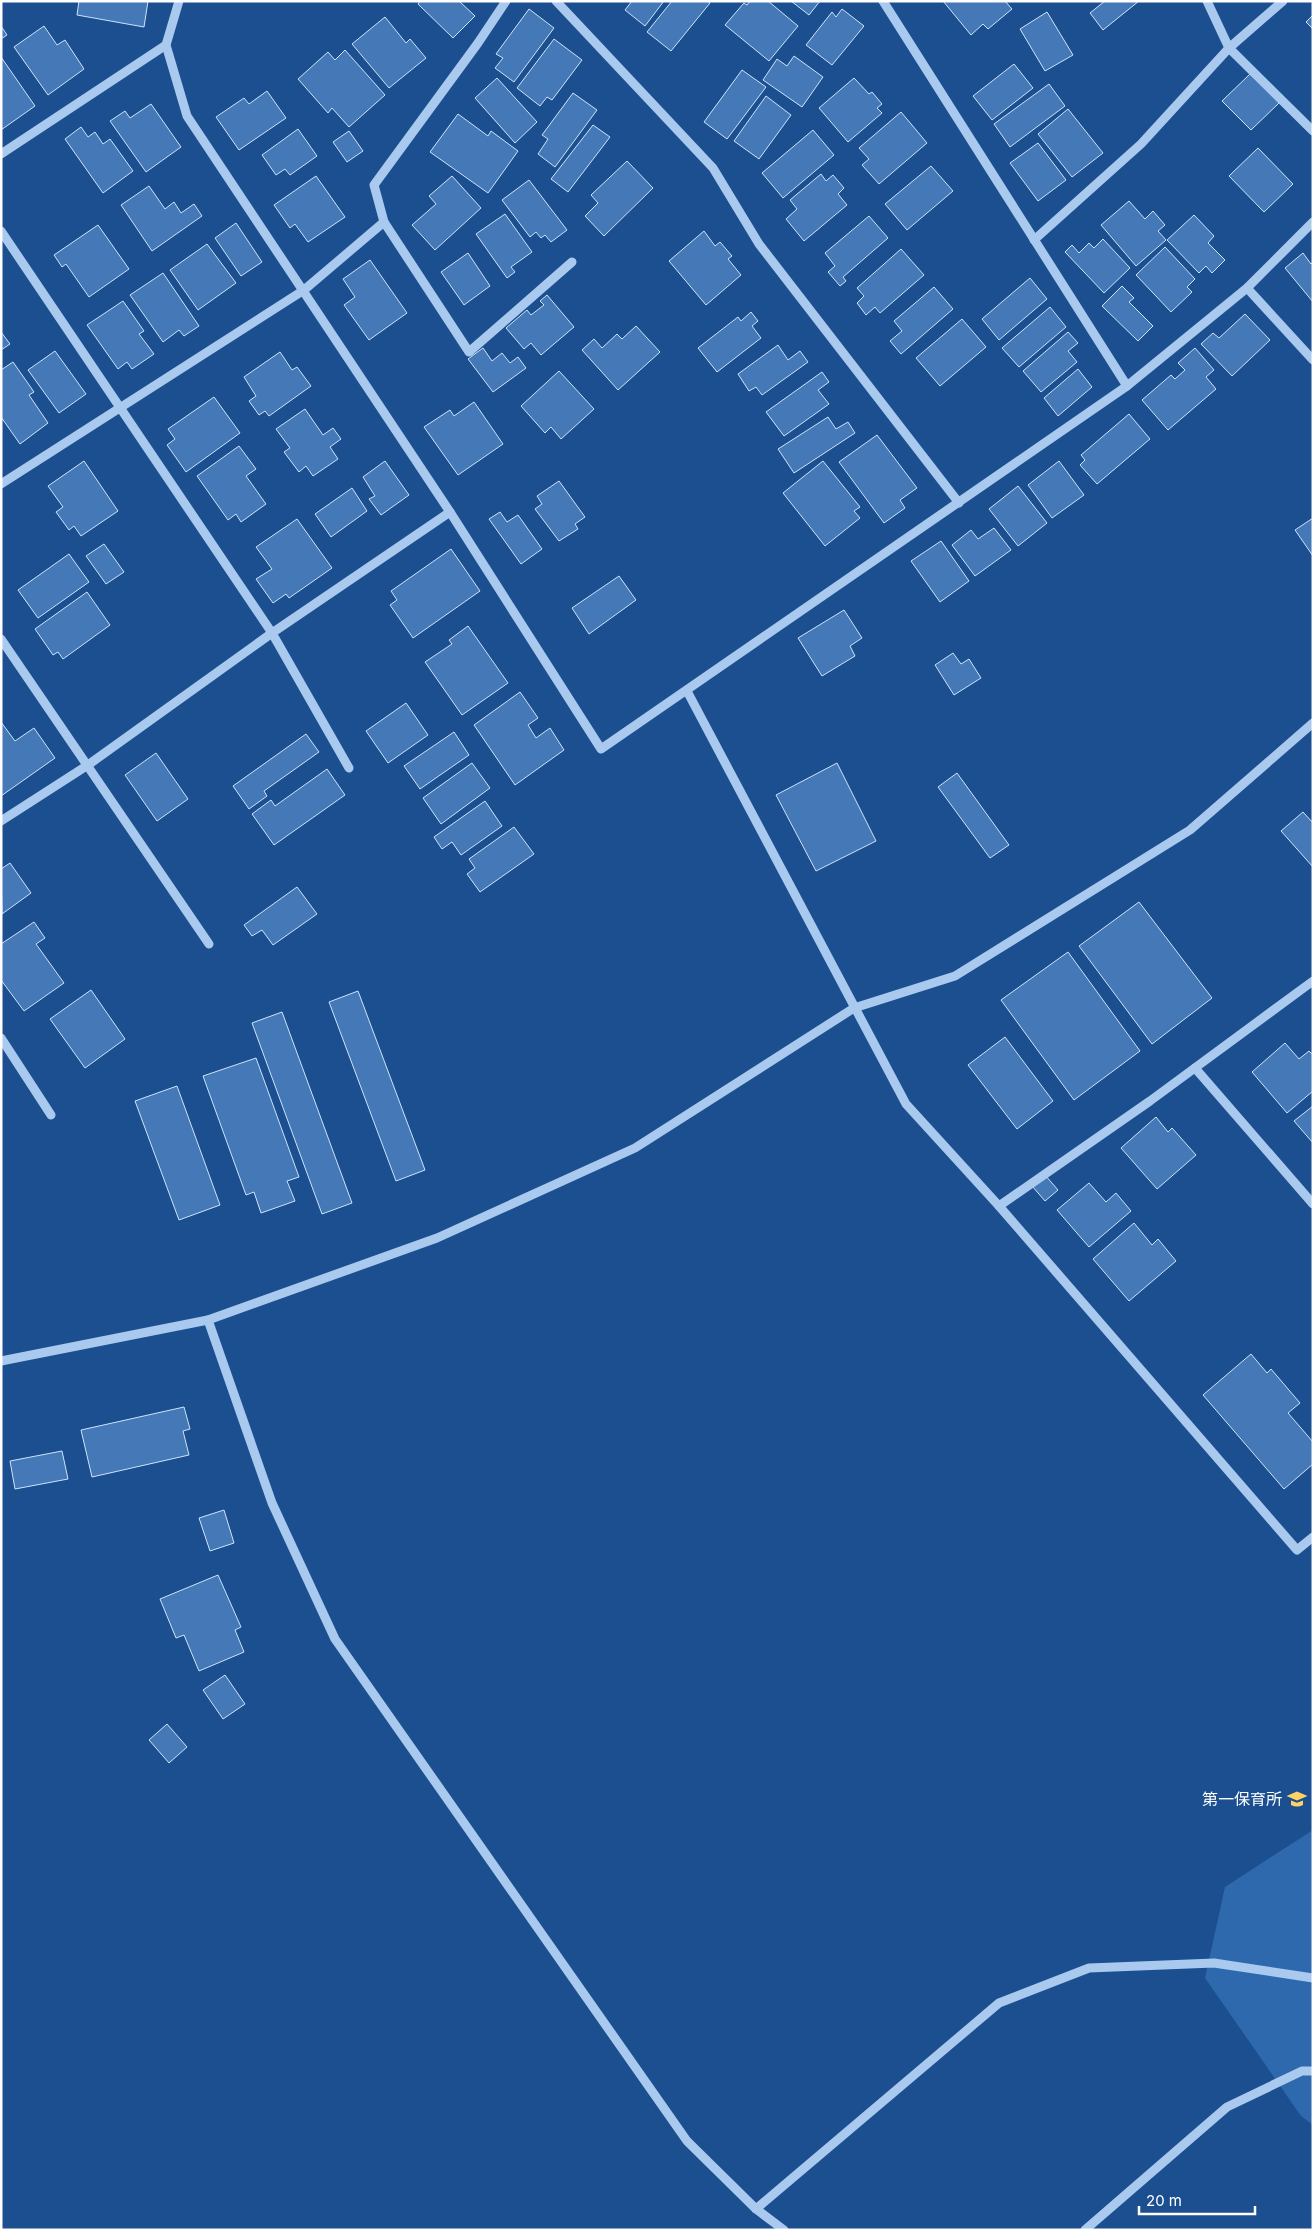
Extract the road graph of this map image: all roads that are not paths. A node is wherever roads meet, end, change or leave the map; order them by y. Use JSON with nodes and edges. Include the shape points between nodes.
{"nodes":[{"id":1,"x":179,"y":1,"type":"edge"},
{"id":2,"x":506,"y":1,"type":"edge"},
{"id":3,"x":556,"y":1,"type":"edge"},
{"id":4,"x":883,"y":1,"type":"edge"},
{"id":5,"x":1207,"y":1,"type":"edge"},
{"id":6,"x":1284,"y":1,"type":"edge"},
{"id":7,"x":166,"y":45,"type":"junction"},
{"id":8,"x":1229,"y":48,"type":"junction"},
{"id":9,"x":1313,"y":131,"type":"edge"},
{"id":10,"x":1,"y":154,"type":"edge"},
{"id":11,"x":384,"y":222,"type":"junction"},
{"id":12,"x":1313,"y":222,"type":"edge"},
{"id":13,"x":1,"y":231,"type":"edge"},
{"id":14,"x":1034,"y":240,"type":"junction"},
{"id":15,"x":572,"y":262,"type":"dead end"},
{"id":16,"x":1247,"y":288,"type":"junction"},
{"id":17,"x":304,"y":290,"type":"junction"},
{"id":18,"x":1313,"y":360,"type":"edge"},
{"id":19,"x":1126,"y":386,"type":"junction"},
{"id":20,"x":119,"y":408,"type":"junction"},
{"id":21,"x":1,"y":484,"type":"edge"},
{"id":22,"x":959,"y":503,"type":"junction"},
{"id":23,"x":450,"y":512,"type":"junction"},
{"id":24,"x":272,"y":633,"type":"junction"},
{"id":25,"x":1,"y":639,"type":"edge"},
{"id":26,"x":687,"y":691,"type":"junction"},
{"id":27,"x":1313,"y":722,"type":"edge"},
{"id":28,"x":88,"y":765,"type":"junction"},
{"id":29,"x":349,"y":768,"type":"dead end"},
{"id":30,"x":1,"y":821,"type":"edge"},
{"id":31,"x":209,"y":944,"type":"dead end"},
{"id":32,"x":1313,"y":982,"type":"edge"},
{"id":33,"x":854,"y":1008,"type":"junction"},
{"id":34,"x":1,"y":1038,"type":"edge"},
{"id":35,"x":1195,"y":1068,"type":"junction"},
{"id":36,"x":51,"y":1115,"type":"dead end"},
{"id":37,"x":1313,"y":1204,"type":"edge"},
{"id":38,"x":999,"y":1206,"type":"junction"},
{"id":39,"x":208,"y":1320,"type":"junction"},
{"id":40,"x":1,"y":1362,"type":"edge"},
{"id":41,"x":1313,"y":1537,"type":"edge"},
{"id":42,"x":1313,"y":1978,"type":"edge"},
{"id":43,"x":1313,"y":2071,"type":"edge"},
{"id":44,"x":756,"y":2210,"type":"junction"},
{"id":45,"x":784,"y":2230,"type":"edge"},
{"id":46,"x":1085,"y":2230,"type":"edge"}],
"edges":[{"from":1,"to":7,"type":"street"},
{"from":2,"to":11,"type":"street","via":[[374,185]]},
{"from":3,"to":22,"type":"street","via":[[713,168],[760,244]]},
{"from":4,"to":14,"type":"street"},
{"from":5,"to":8,"type":"street"},
{"from":6,"to":8,"type":"street"},
{"from":7,"to":10,"type":"street"},
{"from":7,"to":17,"type":"street","via":[[187,116]]},
{"from":8,"to":9,"type":"street"},
{"from":8,"to":14,"type":"street","via":[[1141,144]]},
{"from":11,"to":15,"type":"street","via":[[469,352]]},
{"from":11,"to":17,"type":"street"},
{"from":12,"to":16,"type":"street"},
{"from":13,"to":20,"type":"street"},
{"from":14,"to":19,"type":"street"},
{"from":16,"to":18,"type":"street"},
{"from":16,"to":19,"type":"street"},
{"from":17,"to":20,"type":"street"},
{"from":17,"to":23,"type":"street"},
{"from":19,"to":22,"type":"street"},
{"from":20,"to":21,"type":"street"},
{"from":20,"to":24,"type":"street"},
{"from":22,"to":26,"type":"street"},
{"from":23,"to":24,"type":"street"},
{"from":23,"to":26,"type":"street","via":[[601,749]]},
{"from":24,"to":28,"type":"street"},
{"from":24,"to":29,"type":"street"},
{"from":25,"to":28,"type":"street"},
{"from":26,"to":33,"type":"street"},
{"from":27,"to":33,"type":"street","via":[[1190,830],[1089,893],[955,976]]},
{"from":28,"to":30,"type":"street"},
{"from":28,"to":31,"type":"street"},
{"from":32,"to":35,"type":"street"},
{"from":33,"to":38,"type":"street","via":[[906,1104]]},
{"from":33,"to":39,"type":"street","via":[[635,1148],[437,1238]]},
{"from":34,"to":36,"type":"street"},
{"from":35,"to":37,"type":"street"},
{"from":35,"to":38,"type":"street"},
{"from":38,"to":41,"type":"street","via":[[1298,1550]]},
{"from":39,"to":40,"type":"street"},
{"from":39,"to":44,"type":"street","via":[[272,1504],[335,1639],[687,2141]]},
{"from":42,"to":44,"type":"street","via":[[1214,1963],[1089,1968],[998,2003]]},
{"from":43,"to":46,"type":"street","via":[[1302,2071],[1227,2107]]},
{"from":44,"to":45,"type":"street"}]}
